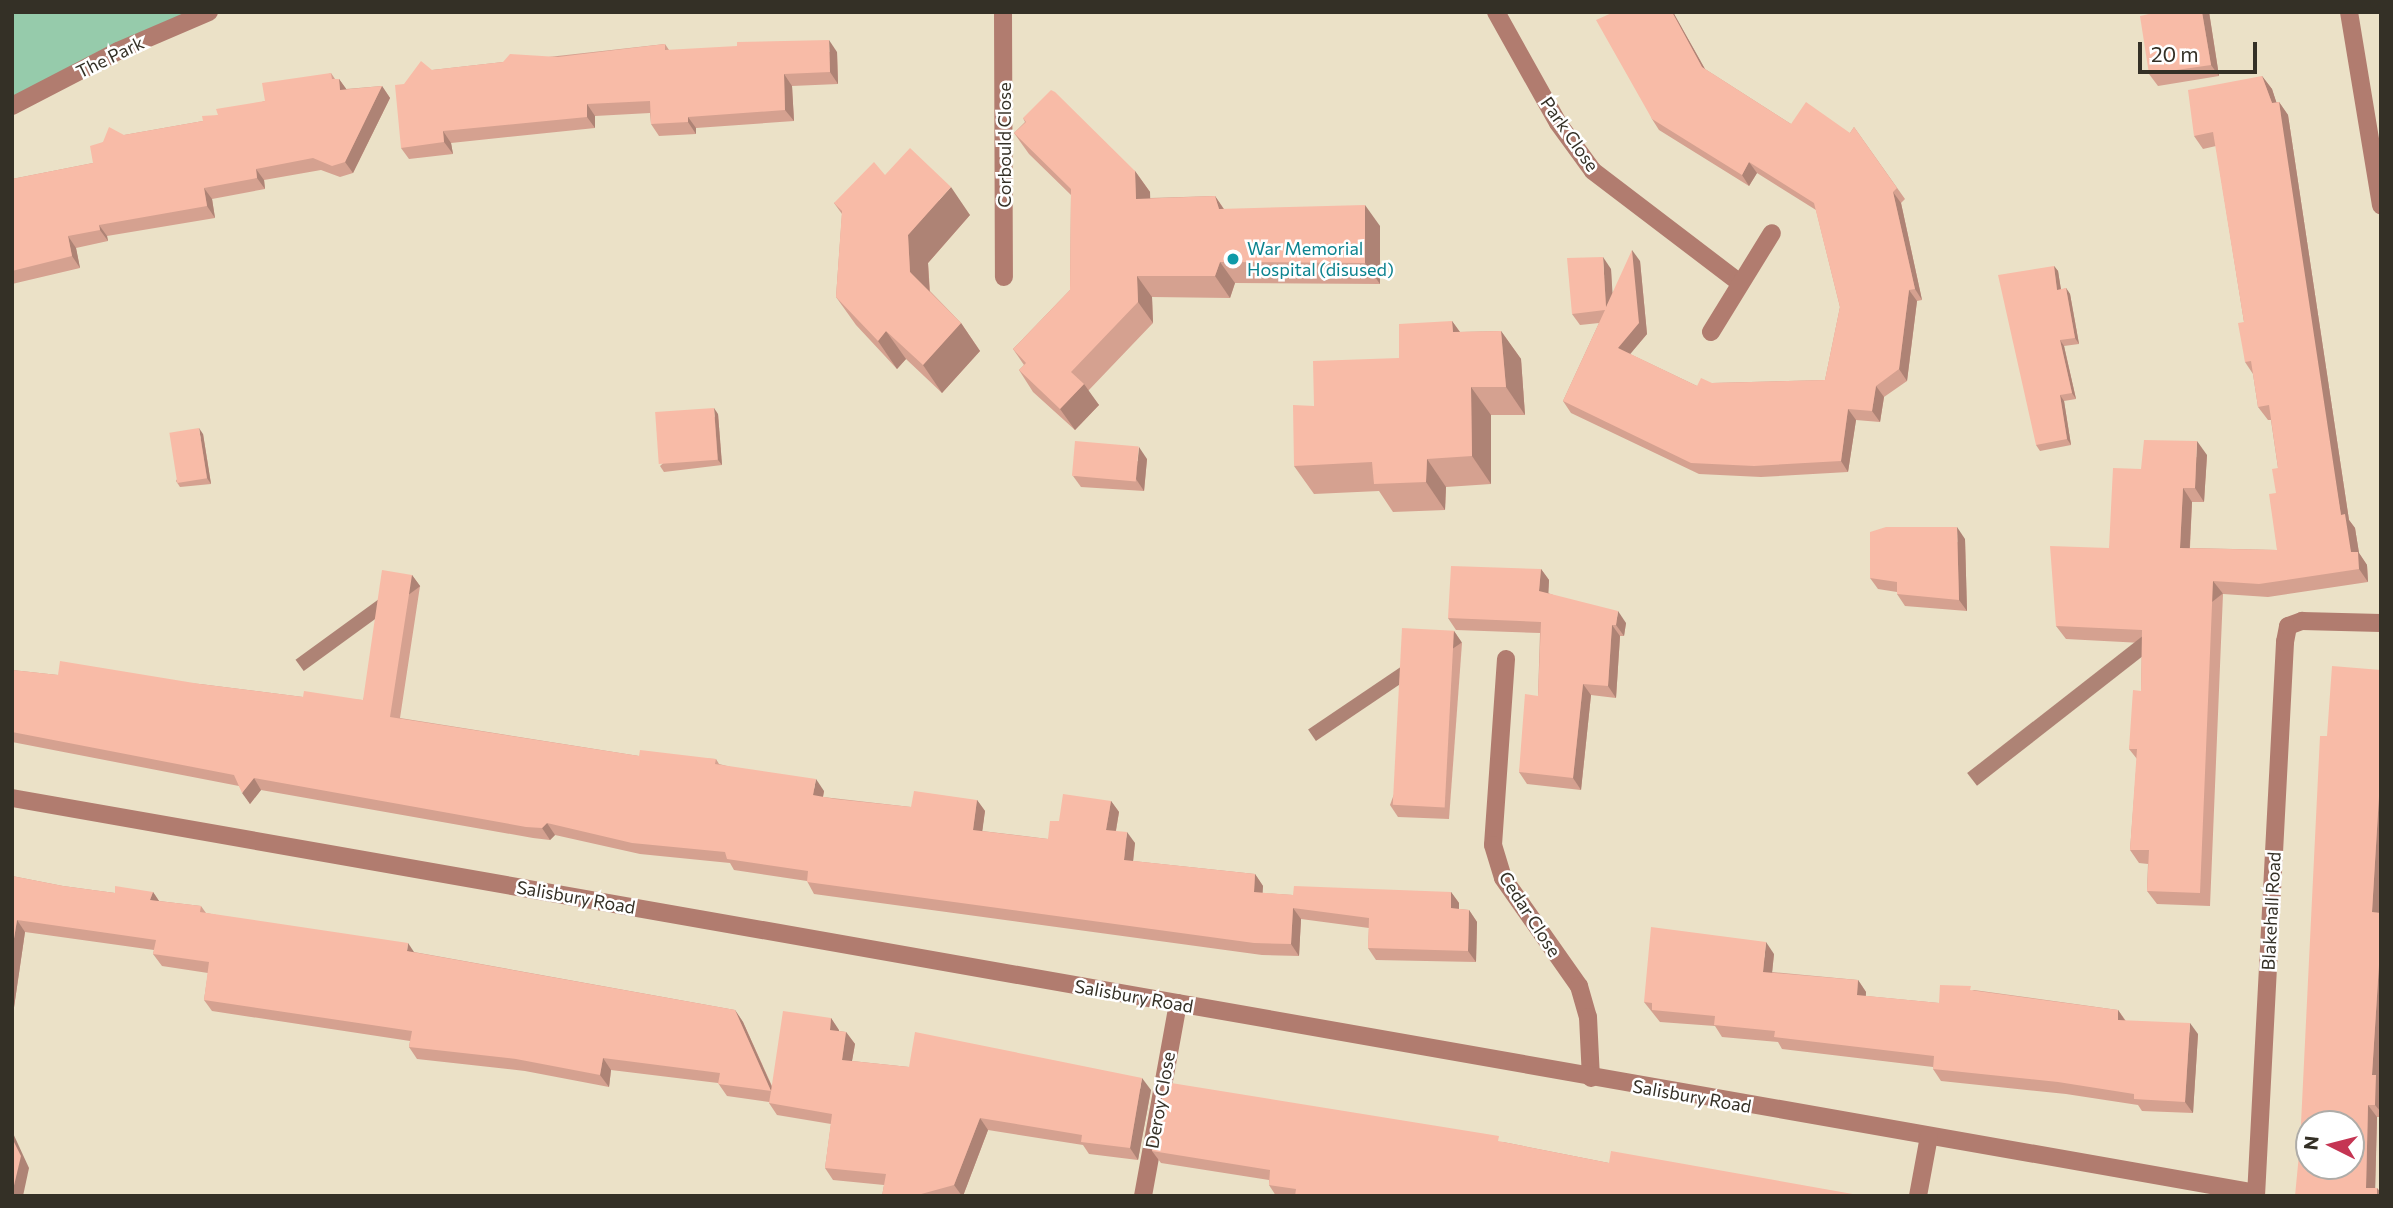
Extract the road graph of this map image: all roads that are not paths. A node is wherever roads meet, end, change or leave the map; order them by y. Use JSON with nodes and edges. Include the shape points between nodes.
{"nodes":[{"id":1,"x":209,"y":12,"type":"edge"},
{"id":2,"x":1003,"y":12,"type":"edge"},
{"id":3,"x":1496,"y":12,"type":"edge"},
{"id":4,"x":2349,"y":12,"type":"edge"},
{"id":5,"x":12,"y":106,"type":"edge"},
{"id":6,"x":2381,"y":205,"type":"edge"},
{"id":7,"x":1772,"y":233,"type":"dead end"},
{"id":8,"x":1004,"y":277,"type":"dead end"},
{"id":9,"x":1740,"y":284,"type":"junction"},
{"id":10,"x":1712,"y":332,"type":"dead end"},
{"id":11,"x":2381,"y":623,"type":"edge"},
{"id":12,"x":1506,"y":659,"type":"dead end"},
{"id":13,"x":12,"y":798,"type":"edge"},
{"id":14,"x":1178,"y":1003,"type":"junction"},
{"id":15,"x":1591,"y":1078,"type":"junction"},
{"id":16,"x":1929,"y":1136,"type":"junction"},
{"id":17,"x":2256,"y":1194,"type":"edge"},
{"id":18,"x":1143,"y":1196,"type":"edge"},
{"id":19,"x":1918,"y":1196,"type":"edge"}],
"edges":[{"from":1,"to":5,"type":"street","name":"The Park","via":[[118,51]]},
{"from":2,"to":8,"type":"street","name":"Corbould Close"},
{"from":3,"to":9,"type":"street","name":"Park Close","via":[[1558,123],[1593,171]]},
{"from":4,"to":6,"type":"street"},
{"from":7,"to":9,"type":"street"},
{"from":9,"to":10,"type":"street"},
{"from":11,"to":17,"type":"street","name":"Blakehall Road","via":[[2302,621],[2288,626]]},
{"from":12,"to":15,"type":"street","name":"Cedar Close","via":[[1493,845],[1503,878],[1579,986],[1588,1017]]},
{"from":13,"to":14,"type":"street","name":"Salisbury Road"},
{"from":14,"to":15,"type":"street","name":"Salisbury Road"},
{"from":14,"to":18,"type":"street","name":"Deroy Close"},
{"from":15,"to":16,"type":"street","name":"Salisbury Road"},
{"from":16,"to":17,"type":"street","name":"Salisbury Road"},
{"from":16,"to":19,"type":"street"}]}
